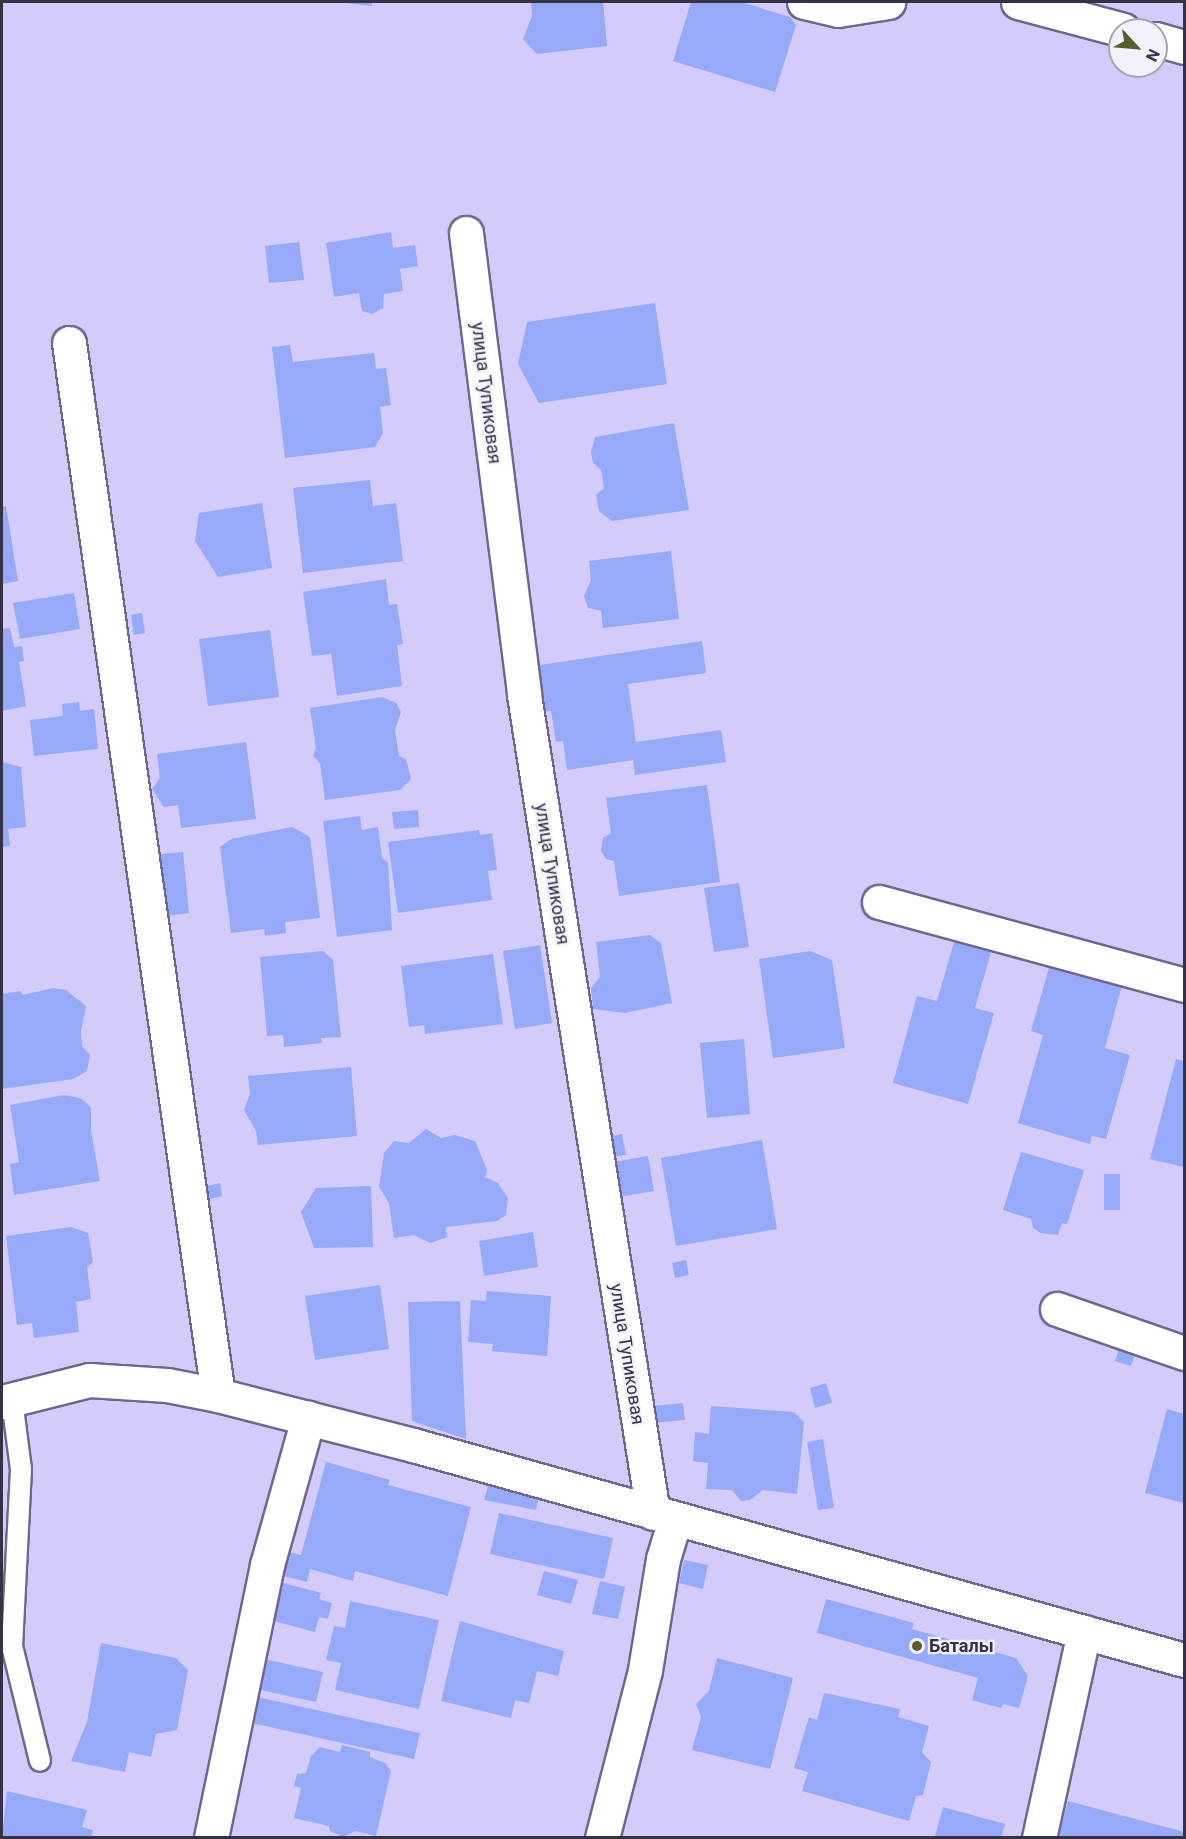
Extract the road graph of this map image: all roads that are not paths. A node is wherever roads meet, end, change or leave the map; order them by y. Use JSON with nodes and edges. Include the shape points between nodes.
{"nodes":[{"id":1,"x":804,"y":2,"type":"edge"},
{"id":2,"x":888,"y":2,"type":"edge"},
{"id":3,"x":1018,"y":2,"type":"edge"},
{"id":4,"x":1108,"y":26,"type":"edge"},
{"id":5,"x":1168,"y":42,"type":"edge"},
{"id":6,"x":1185,"y":47,"type":"edge"},
{"id":7,"x":466,"y":233,"type":"dead end"},
{"id":8,"x":69,"y":343,"type":"dead end"},
{"id":9,"x":879,"y":902,"type":"dead end"},
{"id":10,"x":1185,"y":986,"type":"edge"},
{"id":11,"x":1057,"y":1309,"type":"dead end"},
{"id":12,"x":1185,"y":1353,"type":"edge"},
{"id":13,"x":218,"y":1395,"type":"junction"},
{"id":14,"x":7,"y":1401,"type":"edge"},
{"id":15,"x":308,"y":1418,"type":"junction"},
{"id":16,"x":664,"y":1516,"type":"junction"},
{"id":17,"x":1084,"y":1632,"type":"junction"},
{"id":18,"x":1185,"y":1660,"type":"edge"},
{"id":19,"x":40,"y":1761,"type":"dead end"},
{"id":20,"x":211,"y":1838,"type":"edge"},
{"id":21,"x":602,"y":1838,"type":"edge"},
{"id":22,"x":1039,"y":1838,"type":"edge"}],
"edges":[{"from":1,"to":2,"type":"street","via":[[838,10]]},
{"from":3,"to":4,"type":"street"},
{"from":5,"to":6,"type":"street"},
{"from":7,"to":16,"type":"street","name":"улица Тупиковая","via":[[524,695]]},
{"from":8,"to":13,"type":"street"},
{"from":9,"to":10,"type":"street"},
{"from":11,"to":12,"type":"street"},
{"from":13,"to":14,"type":"street","via":[[167,1385],[99,1380]]},
{"from":13,"to":15,"type":"street"},
{"from":14,"to":19,"type":"lane","via":[[21,1469],[12,1646]]},
{"from":15,"to":16,"type":"street"},
{"from":15,"to":20,"type":"street","via":[[267,1565]]},
{"from":16,"to":17,"type":"street"},
{"from":16,"to":21,"type":"street","via":[[663,1559],[645,1670]]},
{"from":17,"to":18,"type":"street"},
{"from":17,"to":22,"type":"street"}]}
